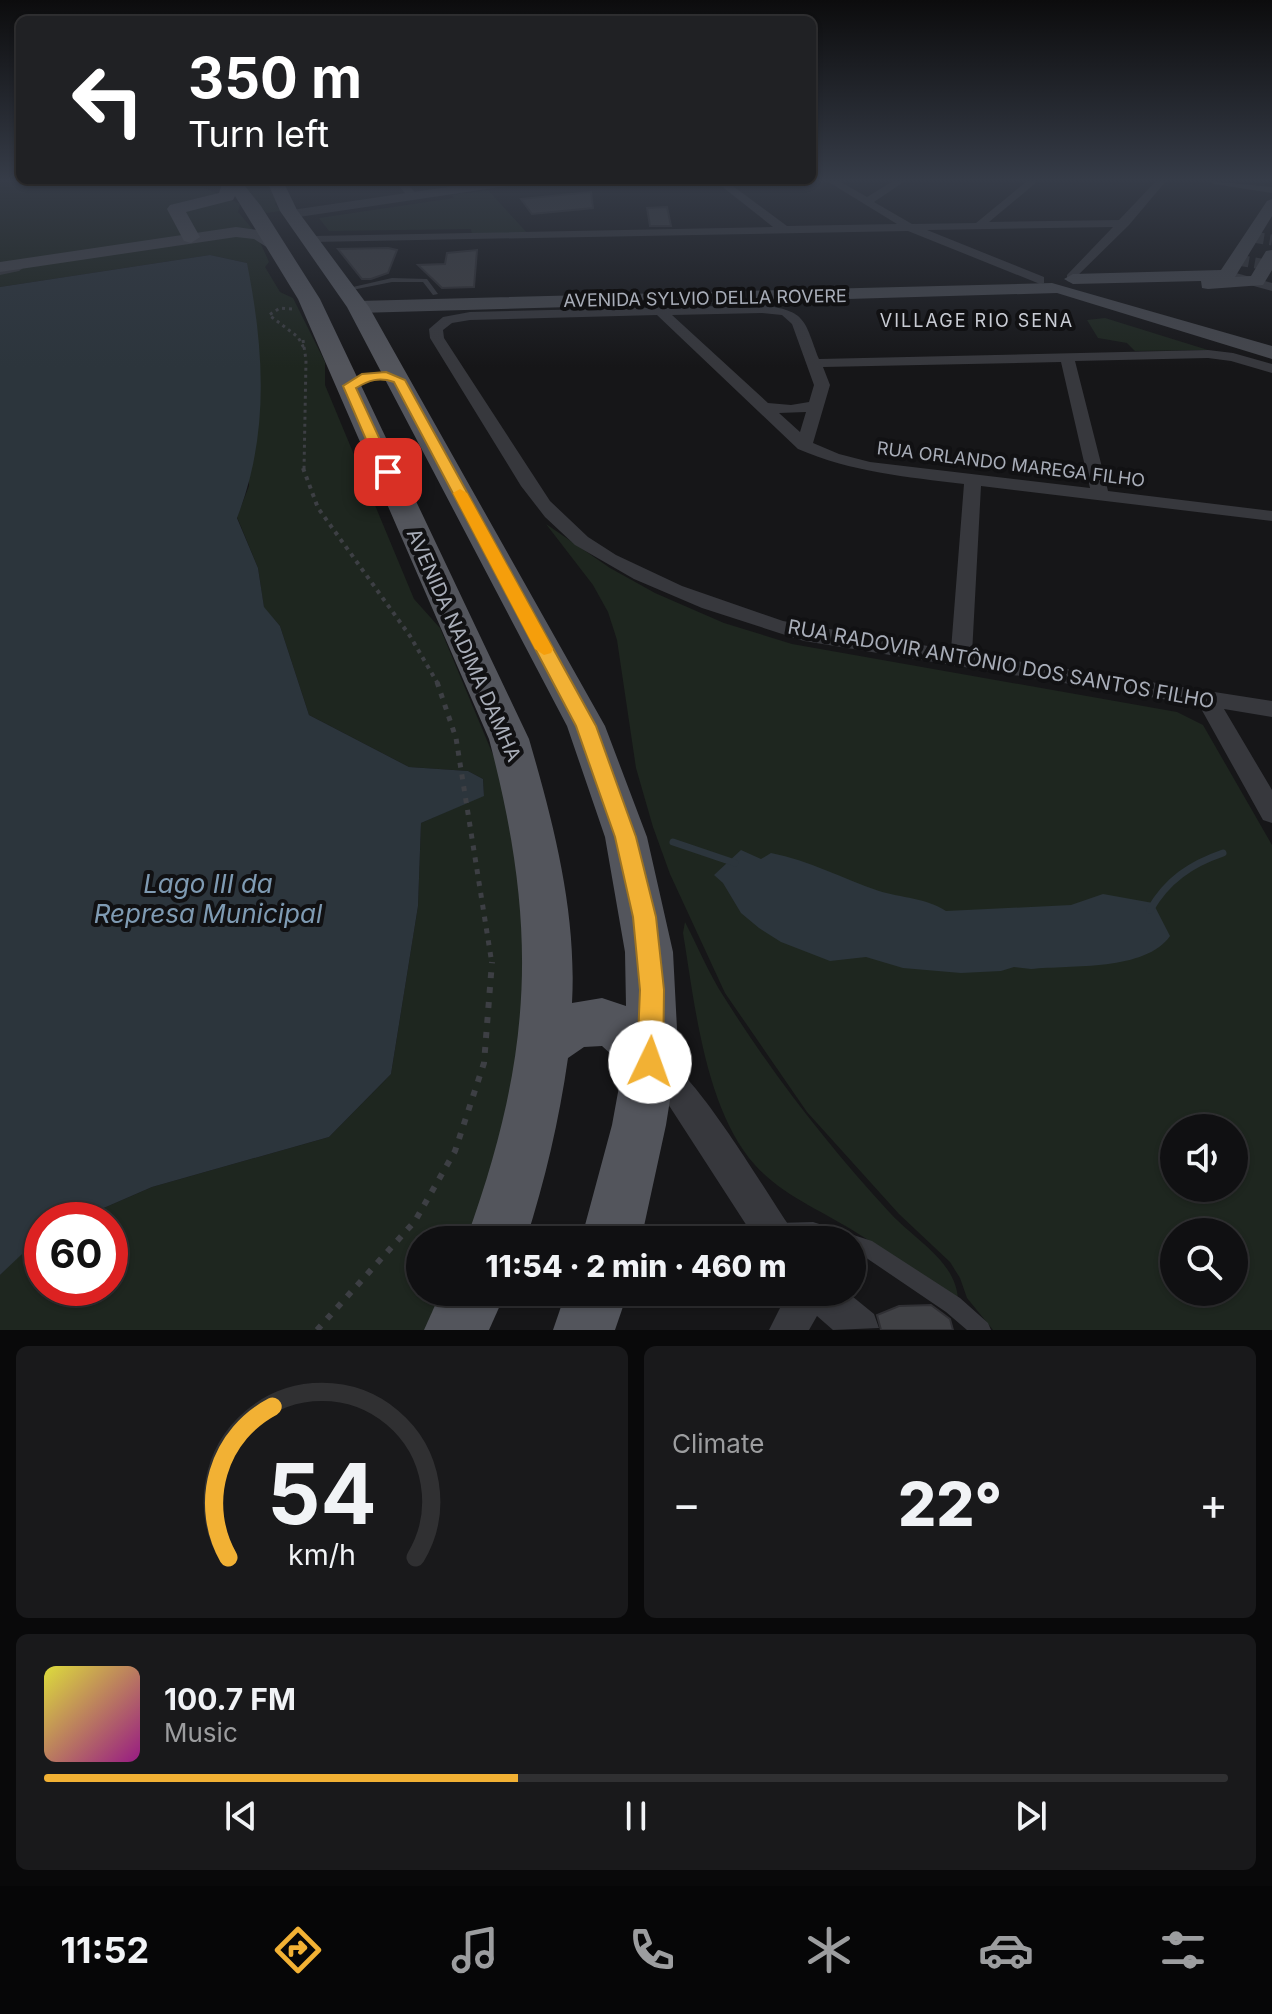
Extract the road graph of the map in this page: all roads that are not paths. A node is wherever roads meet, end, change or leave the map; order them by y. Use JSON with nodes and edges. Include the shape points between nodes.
{"nodes":[{"id":1,"x":153,"y":243,"type":"edge"},
{"id":2,"x":270,"y":243,"type":"edge"},
{"id":3,"x":273,"y":243,"type":"edge"},
{"id":4,"x":316,"y":243,"type":"edge"},
{"id":5,"x":947,"y":243,"type":"edge"},
{"id":6,"x":1104,"y":243,"type":"edge"},
{"id":7,"x":1247,"y":243,"type":"edge"},
{"id":8,"x":276,"y":248,"type":"junction"},
{"id":9,"x":1272,"y":255,"type":"edge"},
{"id":10,"x":1003,"y":266,"type":"junction"},
{"id":11,"x":0,"y":270,"type":"edge"},
{"id":12,"x":1227,"y":275,"type":"junction"},
{"id":13,"x":985,"y":281,"type":"junction"},
{"id":14,"x":1064,"y":281,"type":"junction"},
{"id":15,"x":1263,"y":285,"type":"edge"},
{"id":16,"x":1131,"y":289,"type":"junction"},
{"id":17,"x":351,"y":296,"type":"junction"},
{"id":18,"x":787,"y":298,"type":"junction"},
{"id":19,"x":301,"y":303,"type":"junction"},
{"id":20,"x":660,"y":311,"type":"junction"},
{"id":21,"x":1272,"y":343,"type":"edge"},
{"id":22,"x":1272,"y":353,"type":"edge"},
{"id":23,"x":1067,"y":357,"type":"junction"},
{"id":24,"x":813,"y":363,"type":"junction"},
{"id":25,"x":392,"y":367,"type":"junction"},
{"id":26,"x":1272,"y":369,"type":"edge"},
{"id":27,"x":343,"y":374,"type":"junction"},
{"id":28,"x":816,"y":405,"type":"junction"},
{"id":29,"x":763,"y":407,"type":"junction"},
{"id":30,"x":804,"y":445,"type":"junction"},
{"id":31,"x":973,"y":479,"type":"junction"},
{"id":32,"x":1100,"y":495,"type":"junction"},
{"id":33,"x":1272,"y":516,"type":"edge"},
{"id":34,"x":961,"y":660,"type":"junction"},
{"id":35,"x":1207,"y":699,"type":"junction"},
{"id":36,"x":1272,"y":709,"type":"edge"},
{"id":37,"x":1272,"y":813,"type":"edge"},
{"id":38,"x":544,"y":1046,"type":"junction"},
{"id":39,"x":650,"y":1062,"type":"junction"},
{"id":40,"x":501,"y":1226,"type":"edge"},
{"id":41,"x":614,"y":1226,"type":"edge"},
{"id":42,"x":767,"y":1226,"type":"edge"},
{"id":43,"x":866,"y":1247,"type":"edge"},
{"id":44,"x":468,"y":1306,"type":"edge"},
{"id":45,"x":592,"y":1306,"type":"edge"},
{"id":46,"x":801,"y":1306,"type":"edge"},
{"id":47,"x":834,"y":1306,"type":"edge"},
{"id":48,"x":860,"y":1328,"type":"dead end"},
{"id":49,"x":455,"y":1330,"type":"edge"},
{"id":50,"x":584,"y":1330,"type":"edge"},
{"id":51,"x":788,"y":1330,"type":"edge"},
{"id":52,"x":981,"y":1330,"type":"edge"}],
"edges":[{"from":1,"to":11,"type":"main road"},
{"from":2,"to":8,"type":"main road"},
{"from":3,"to":8,"type":"main road","name":"AVENIDA NADIMA DAMHA"},
{"from":4,"to":17,"type":"main road"},
{"from":5,"to":10,"type":"street"},
{"from":6,"to":14,"type":"street"},
{"from":7,"to":12,"type":"main road"},
{"from":8,"to":19,"type":"main road","name":"AVENIDA NADIMA DAMHA"},
{"from":9,"to":15,"type":"main road"},
{"from":10,"to":13,"type":"main road"},
{"from":10,"to":14,"type":"street"},
{"from":12,"to":15,"type":"street"},
{"from":12,"to":16,"type":"main road"},
{"from":13,"to":14,"type":"main road","name":"AVENIDA SYLVIO DELLA ROVERE"},
{"from":13,"to":18,"type":"main road","name":"AVENIDA SYLVIO DELLA ROVERE"},
{"from":14,"to":16,"type":"main road"},
{"from":14,"to":16,"type":"main road","via":[[1092,271]]},
{"from":14,"to":18,"type":"main road","name":"AVENIDA SYLVIO DELLA ROVERE"},
{"from":14,"to":22,"type":"main road"},
{"from":15,"to":16,"type":"main road"},
{"from":16,"to":21,"type":"main road"},
{"from":17,"to":18,"type":"main road","name":"AVENIDA SYLVIO DELLA ROVERE"},
{"from":17,"to":19,"type":"main road","via":[[327,290]]},
{"from":17,"to":25,"type":"main road"},
{"from":18,"to":20,"type":"street","via":[[762,309]]},
{"from":18,"to":24,"type":"street"},
{"from":19,"to":27,"type":"main road","name":"AVENIDA NADIMA DAMHA"},
{"from":20,"to":29,"type":"street","name":"RUA ORLANDO MAREGA FILHO"},
{"from":20,"to":34,"type":"street","name":"RUA RADOVIR ANTÔNIO DOS SANTOS FILHO","via":[[470,316],[436,329],[533,490],[561,524],[602,552],[674,589],[766,623]]},
{"from":23,"to":24,"type":"street"},
{"from":23,"to":26,"type":"street","via":[[1208,354]]},
{"from":23,"to":32,"type":"street"},
{"from":24,"to":28,"type":"street","via":[[822,385]]},
{"from":25,"to":27,"type":"main road","via":[[360,378]]},
{"from":25,"to":39,"type":"main road","via":[[586,726],[607,778],[644,917],[652,990]]},
{"from":27,"to":38,"type":"main road","name":"AVENIDA NADIMA DAMHA","via":[[509,739],[523,784],[549,923]]},
{"from":28,"to":29,"type":"street","via":[[791,410]]},
{"from":28,"to":30,"type":"street"},
{"from":29,"to":30,"type":"street","name":"RUA ORLANDO MAREGA FILHO"},
{"from":30,"to":31,"type":"street","name":"RUA ORLANDO MAREGA FILHO","via":[[870,467]]},
{"from":31,"to":32,"type":"street","name":"RUA ORLANDO MAREGA FILHO"},
{"from":31,"to":34,"type":"street"},
{"from":32,"to":33,"type":"street","name":"RUA ORLANDO MAREGA FILHO"},
{"from":34,"to":35,"type":"street","name":"RUA RADOVIR ANTÔNIO DOS SANTOS FILHO"},
{"from":35,"to":36,"type":"street","name":"RUA RADOVIR ANTÔNIO DOS SANTOS FILHO"},
{"from":35,"to":37,"type":"street"},
{"from":38,"to":39,"type":"main road","via":[[572,1025],[603,1022],[627,1031]]},
{"from":38,"to":40,"type":"main road","name":"AVENIDA NADIMA DAMHA","via":[[519,1177]]},
{"from":39,"to":41,"type":"main road"},
{"from":39,"to":42,"type":"street","via":[[682,1096]]},
{"from":43,"to":52,"type":"lane"},
{"from":44,"to":49,"type":"main road"},
{"from":45,"to":50,"type":"main road"},
{"from":46,"to":51,"type":"street"},
{"from":47,"to":48,"type":"street"}]}
